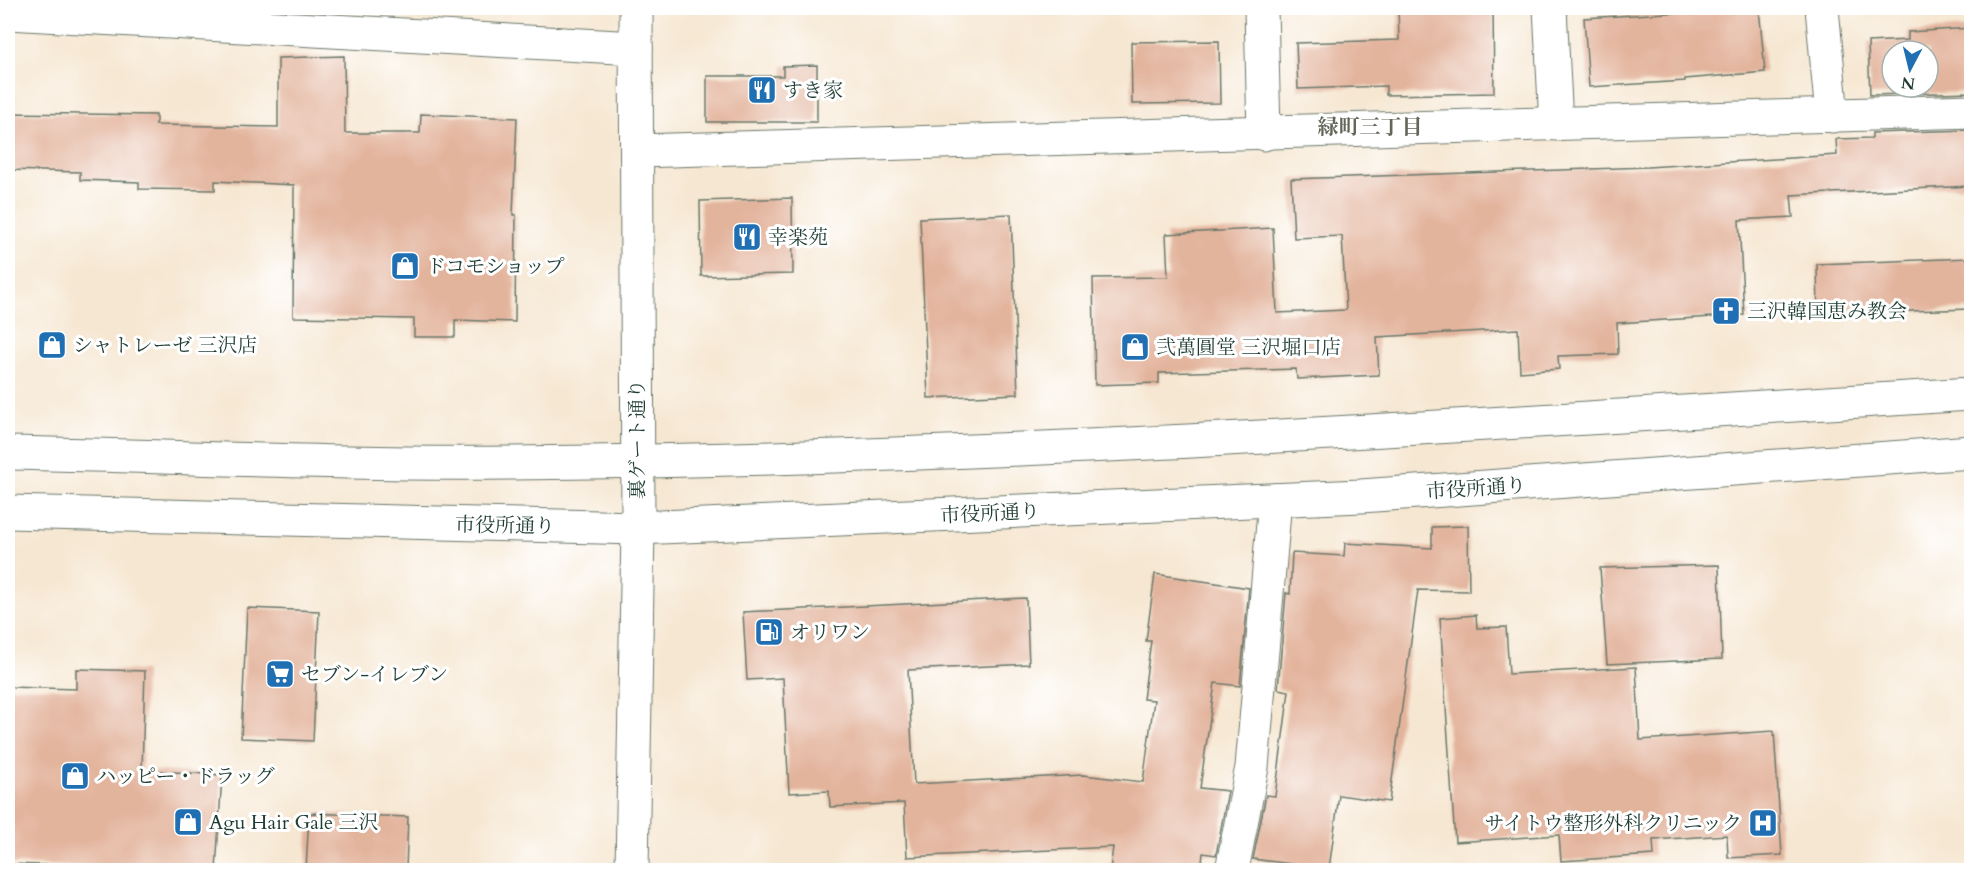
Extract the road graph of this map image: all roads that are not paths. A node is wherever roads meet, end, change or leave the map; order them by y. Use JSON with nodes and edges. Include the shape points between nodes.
{"nodes":[{"id":1,"x":636,"y":8,"type":"edge"},
{"id":2,"x":1261,"y":8,"type":"edge"},
{"id":3,"x":1550,"y":8,"type":"edge"},
{"id":4,"x":1822,"y":8,"type":"edge"},
{"id":5,"x":8,"y":14,"type":"edge"},
{"id":6,"x":636,"y":48,"type":"junction"},
{"id":7,"x":1971,"y":111,"type":"edge"},
{"id":8,"x":1832,"y":116,"type":"junction"},
{"id":9,"x":1556,"y":124,"type":"junction"},
{"id":10,"x":1264,"y":134,"type":"junction"},
{"id":11,"x":638,"y":151,"type":"junction"},
{"id":12,"x":1971,"y":394,"type":"edge"},
{"id":13,"x":1971,"y":452,"type":"edge"},
{"id":14,"x":8,"y":453,"type":"edge"},
{"id":15,"x":636,"y":461,"type":"junction"},
{"id":16,"x":1275,"y":500,"type":"junction"},
{"id":17,"x":8,"y":512,"type":"edge"},
{"id":18,"x":638,"y":528,"type":"junction"},
{"id":19,"x":632,"y":870,"type":"edge"},
{"id":20,"x":1232,"y":870,"type":"edge"}],
"edges":[{"from":1,"to":6,"type":"street","name":"裏ゲート通り"},
{"from":2,"to":10,"type":"street"},
{"from":3,"to":9,"type":"street"},
{"from":4,"to":8,"type":"street"},
{"from":5,"to":6,"type":"street"},
{"from":6,"to":11,"type":"street","name":"裏ゲート通り"},
{"from":7,"to":8,"type":"street"},
{"from":8,"to":9,"type":"street"},
{"from":9,"to":10,"type":"street"},
{"from":10,"to":11,"type":"street"},
{"from":11,"to":15,"type":"street","name":"裏ゲート通り"},
{"from":12,"to":15,"type":"street","via":[[1284,436],[886,455]]},
{"from":13,"to":16,"type":"street","name":"市役所通り"},
{"from":14,"to":15,"type":"street","via":[[506,464]]},
{"from":15,"to":18,"type":"street","name":"裏ゲート通り"},
{"from":16,"to":18,"type":"street","name":"市役所通り"},
{"from":16,"to":20,"type":"street","via":[[1252,767]]},
{"from":17,"to":18,"type":"street","name":"市役所通り"},
{"from":18,"to":19,"type":"street","name":"裏ゲート通り"}]}
